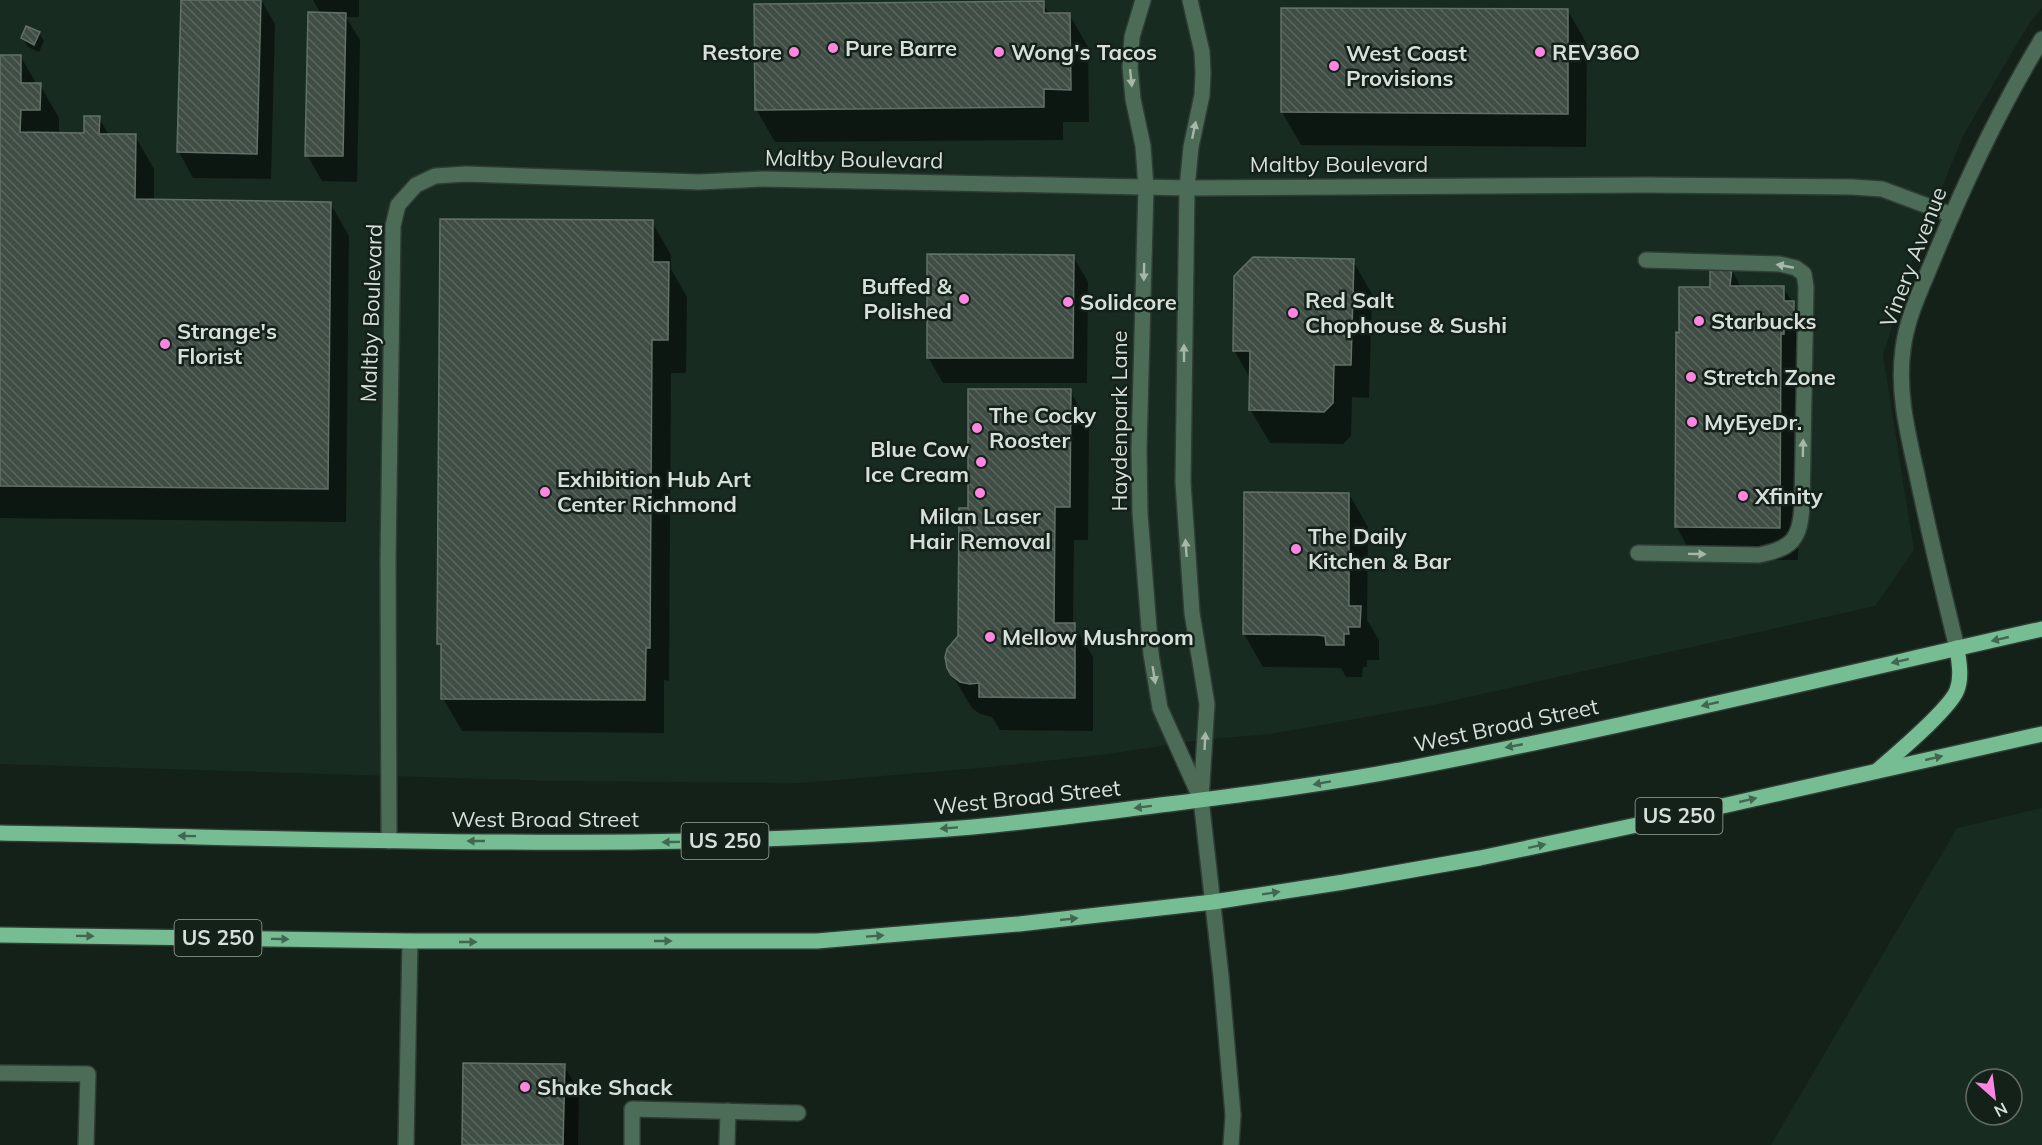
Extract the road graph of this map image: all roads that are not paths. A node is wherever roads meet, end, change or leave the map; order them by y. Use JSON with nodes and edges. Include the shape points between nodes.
{"nodes":[{"id":1,"x":1143,"y":0,"type":"edge"},
{"id":2,"x":1190,"y":0,"type":"edge"},
{"id":3,"x":2042,"y":39,"type":"edge"},
{"id":4,"x":1146,"y":187,"type":"junction"},
{"id":5,"x":1187,"y":188,"type":"junction"},
{"id":6,"x":1952,"y":214,"type":"junction"},
{"id":7,"x":1646,"y":260,"type":"dead end"},
{"id":8,"x":1638,"y":553,"type":"dead end"},
{"id":9,"x":2042,"y":629,"type":"edge"},
{"id":10,"x":1957,"y":648,"type":"junction"},
{"id":11,"x":2042,"y":734,"type":"edge"},
{"id":12,"x":1877,"y":771,"type":"junction"},
{"id":13,"x":1201,"y":800,"type":"junction"},
{"id":14,"x":0,"y":833,"type":"edge"},
{"id":15,"x":389,"y":841,"type":"junction"},
{"id":16,"x":1214,"y":902,"type":"junction"},
{"id":17,"x":0,"y":935,"type":"edge"},
{"id":18,"x":410,"y":941,"type":"junction"},
{"id":19,"x":0,"y":1073,"type":"edge"},
{"id":20,"x":728,"y":1111,"type":"junction"},
{"id":21,"x":798,"y":1113,"type":"dead end"},
{"id":22,"x":86,"y":1145,"type":"edge"},
{"id":23,"x":406,"y":1145,"type":"edge"},
{"id":24,"x":632,"y":1145,"type":"edge"},
{"id":25,"x":727,"y":1145,"type":"edge"},
{"id":26,"x":1231,"y":1145,"type":"edge"}],
"edges":[{"from":1,"to":4,"type":"street","name":"Haydenpark Lane","one_way":true,"via":[[1132,37],[1130,67]]},
{"from":5,"to":2,"type":"street","name":"Haydenpark Lane","one_way":true,"via":[[1203,73]]},
{"from":3,"to":6,"type":"street","name":"Vinery Avenue","via":[[1979,153]]},
{"from":4,"to":5,"type":"street","name":"Maltby Boulevard"},
{"from":4,"to":13,"type":"street","name":"Haydenpark Lane","one_way":true,"via":[[1139,449],[1151,654],[1160,708]]},
{"from":4,"to":15,"type":"street","name":"Maltby Boulevard","via":[[763,179],[699,182],[465,174],[435,176],[416,185],[398,205],[393,226]]},
{"from":5,"to":6,"type":"street","name":"Maltby Boulevard","via":[[1647,184],[1852,187],[1882,189]]},
{"from":13,"to":5,"type":"street","name":"Haydenpark Lane","one_way":true,"via":[[1207,704],[1192,613],[1183,482]]},
{"from":6,"to":10,"type":"street","name":"Vinery Avenue","via":[[1912,310],[1903,349],[1902,388],[1905,423]]},
{"from":8,"to":7,"type":"street","one_way":true,"via":[[1775,552],[1796,537],[1802,506],[1804,274],[1780,264]]},
{"from":9,"to":10,"type":"main road","name":"West Broad Street","number":"US 250","one_way":true},
{"from":10,"to":12,"type":"main road","via":[[1957,692]]},
{"from":10,"to":13,"type":"main road","name":"West Broad Street","number":"US 250","one_way":true,"via":[[1414,767]]},
{"from":12,"to":11,"type":"main road","number":"US 250","one_way":true},
{"from":16,"to":12,"type":"main road","number":"US 250","one_way":true,"via":[[1480,858]]},
{"from":13,"to":15,"type":"main road","name":"West Broad Street","number":"US 250","one_way":true,"via":[[980,826],[758,840]]},
{"from":13,"to":16,"type":"street","name":"Haydenpark Lane"},
{"from":15,"to":14,"type":"main road","name":"West Broad Street","number":"US 250","one_way":true},
{"from":18,"to":16,"type":"main road","number":"US 250","one_way":true,"via":[[817,941]]},
{"from":16,"to":26,"type":"street","name":"Haydenpark Lane","via":[[1233,1115]]},
{"from":17,"to":18,"type":"main road","number":"US 250","one_way":true},
{"from":18,"to":23,"type":"street"},
{"from":19,"to":22,"type":"street","via":[[88,1074]]},
{"from":20,"to":21,"type":"street"},
{"from":20,"to":24,"type":"street","via":[[632,1109]]},
{"from":20,"to":25,"type":"street"}]}
